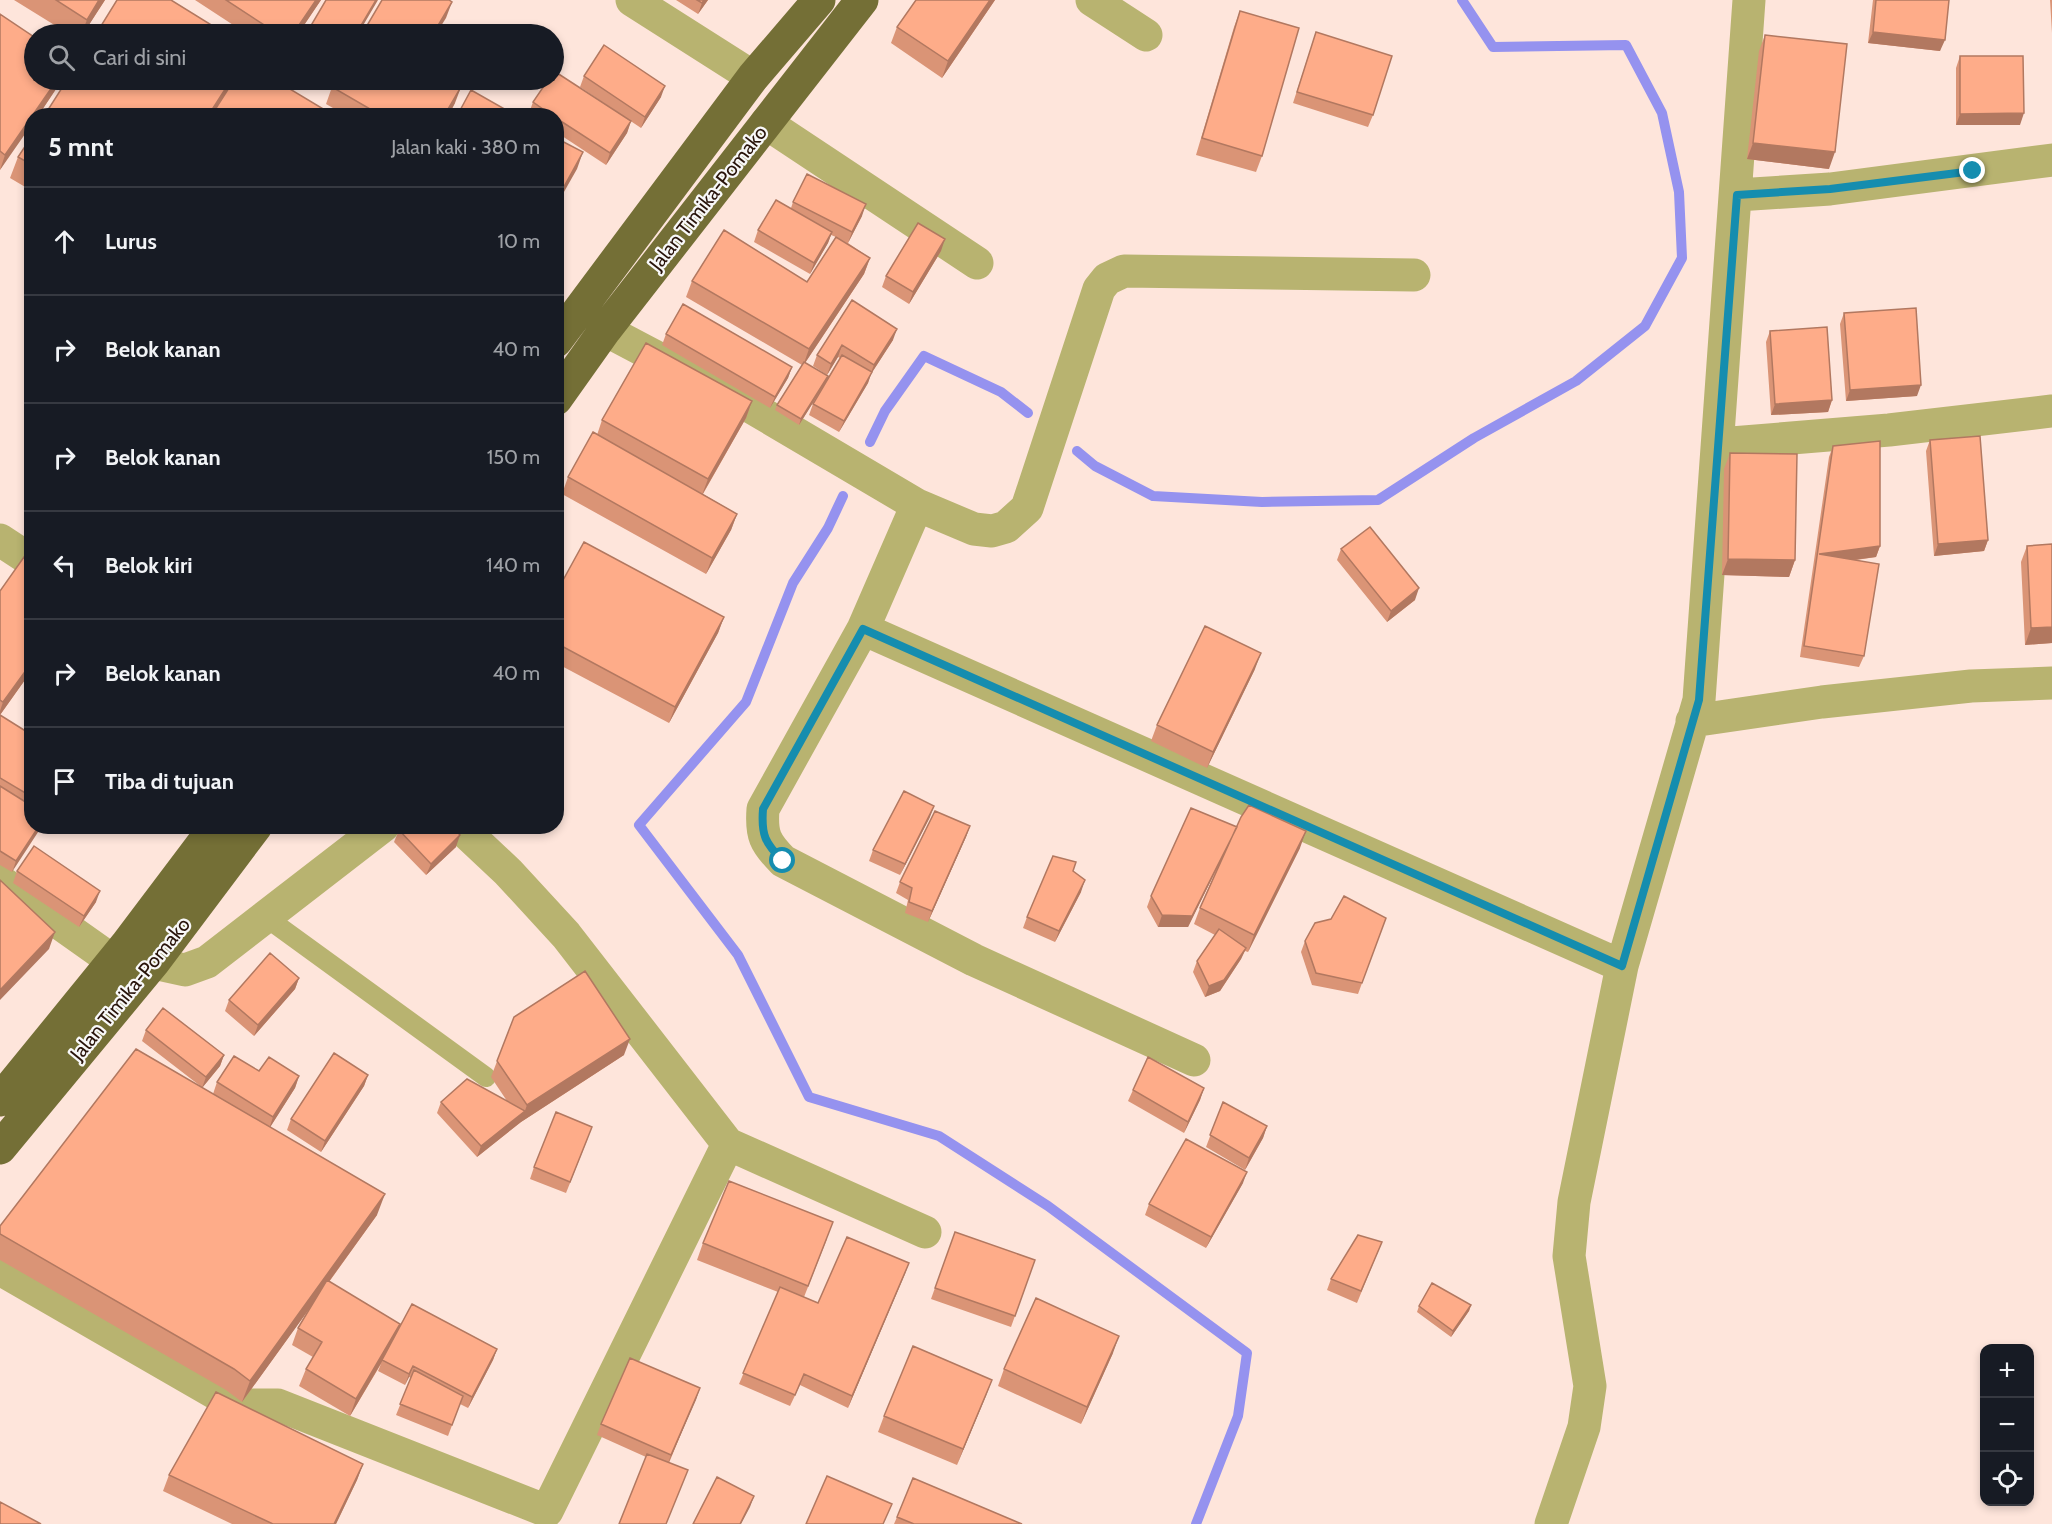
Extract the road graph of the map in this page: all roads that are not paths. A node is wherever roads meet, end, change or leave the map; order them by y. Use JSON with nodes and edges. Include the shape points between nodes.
{"nodes":[{"id":1,"x":632,"y":0,"type":"edge"},
{"id":2,"x":819,"y":0,"type":"edge"},
{"id":3,"x":862,"y":0,"type":"edge"},
{"id":4,"x":1092,"y":0,"type":"edge"},
{"id":5,"x":1749,"y":0,"type":"edge"},
{"id":6,"x":1146,"y":35,"type":"dead end"},
{"id":7,"x":753,"y":76,"type":"junction"},
{"id":8,"x":766,"y":123,"type":"junction"},
{"id":9,"x":2052,"y":160,"type":"edge"},
{"id":10,"x":1737,"y":195,"type":"junction"},
{"id":11,"x":977,"y":263,"type":"dead end"},
{"id":12,"x":1414,"y":275,"type":"dead end"},
{"id":13,"x":564,"y":330,"type":"edge"},
{"id":14,"x":605,"y":330,"type":"junction"},
{"id":15,"x":564,"y":388,"type":"edge"},
{"id":16,"x":2052,"y":411,"type":"edge"},
{"id":17,"x":1719,"y":444,"type":"junction"},
{"id":18,"x":917,"y":505,"type":"junction"},
{"id":19,"x":0,"y":540,"type":"edge"},
{"id":20,"x":24,"y":556,"type":"edge"},
{"id":21,"x":863,"y":629,"type":"junction"},
{"id":22,"x":2052,"y":683,"type":"edge"},
{"id":23,"x":1692,"y":721,"type":"junction"},
{"id":24,"x":210,"y":834,"type":"edge"},
{"id":25,"x":250,"y":834,"type":"edge"},
{"id":26,"x":373,"y":834,"type":"edge"},
{"id":27,"x":468,"y":834,"type":"edge"},
{"id":28,"x":0,"y":881,"type":"edge"},
{"id":29,"x":267,"y":918,"type":"junction"},
{"id":30,"x":113,"y":961,"type":"junction"},
{"id":31,"x":153,"y":963,"type":"junction"},
{"id":32,"x":1622,"y":966,"type":"junction"},
{"id":33,"x":1194,"y":1060,"type":"dead end"},
{"id":34,"x":486,"y":1077,"type":"dead end"},
{"id":35,"x":0,"y":1100,"type":"edge"},
{"id":36,"x":728,"y":1144,"type":"junction"},
{"id":37,"x":0,"y":1148,"type":"edge"},
{"id":38,"x":925,"y":1232,"type":"dead end"},
{"id":39,"x":0,"y":1269,"type":"edge"},
{"id":40,"x":555,"y":1517,"type":"edge"},
{"id":41,"x":1551,"y":1524,"type":"edge"}],
"edges":[{"from":1,"to":7,"type":"street"},
{"from":2,"to":7,"type":"highway","name":"Jalan Timika-Pomako"},
{"from":3,"to":8,"type":"highway","name":"Jalan Timika-Pomako"},
{"from":4,"to":6,"type":"street"},
{"from":5,"to":10,"type":"street"},
{"from":7,"to":13,"type":"highway","name":"Jalan Timika-Pomako"},
{"from":8,"to":11,"type":"street"},
{"from":8,"to":14,"type":"highway","name":"Jalan Timika-Pomako"},
{"from":9,"to":10,"type":"street","via":[[1830,189]]},
{"from":10,"to":17,"type":"street"},
{"from":12,"to":18,"type":"street","via":[[1124,271],[1107,279],[1099,289],[1028,508],[1017,520],[992,531],[974,529]]},
{"from":14,"to":15,"type":"highway","name":"Jalan Timika-Pomako"},
{"from":14,"to":18,"type":"street","via":[[751,407]]},
{"from":16,"to":17,"type":"street"},
{"from":17,"to":23,"type":"street","via":[[1699,700]]},
{"from":18,"to":21,"type":"street"},
{"from":19,"to":20,"type":"street"},
{"from":21,"to":32,"type":"street"},
{"from":21,"to":33,"type":"street","via":[[763,809],[761,828],[769,848],[783,861],[974,960]]},
{"from":22,"to":23,"type":"street","via":[[1971,686]]},
{"from":23,"to":32,"type":"street"},
{"from":24,"to":30,"type":"highway","name":"Jalan Timika-Pomako"},
{"from":25,"to":31,"type":"highway","name":"Jalan Timika-Pomako"},
{"from":26,"to":29,"type":"street"},
{"from":27,"to":36,"type":"street","via":[[566,935]]},
{"from":28,"to":30,"type":"street"},
{"from":29,"to":31,"type":"street","via":[[195,968],[185,970]]},
{"from":29,"to":34,"type":"lane"},
{"from":30,"to":35,"type":"highway","name":"Jalan Timika-Pomako"},
{"from":31,"to":37,"type":"highway","name":"Jalan Timika-Pomako"},
{"from":32,"to":41,"type":"street","via":[[1570,1229],[1569,1256],[1590,1386],[1584,1427]]},
{"from":36,"to":38,"type":"street"},
{"from":36,"to":40,"type":"street"},
{"from":39,"to":40,"type":"street","via":[[236,1405],[278,1404]]}]}
